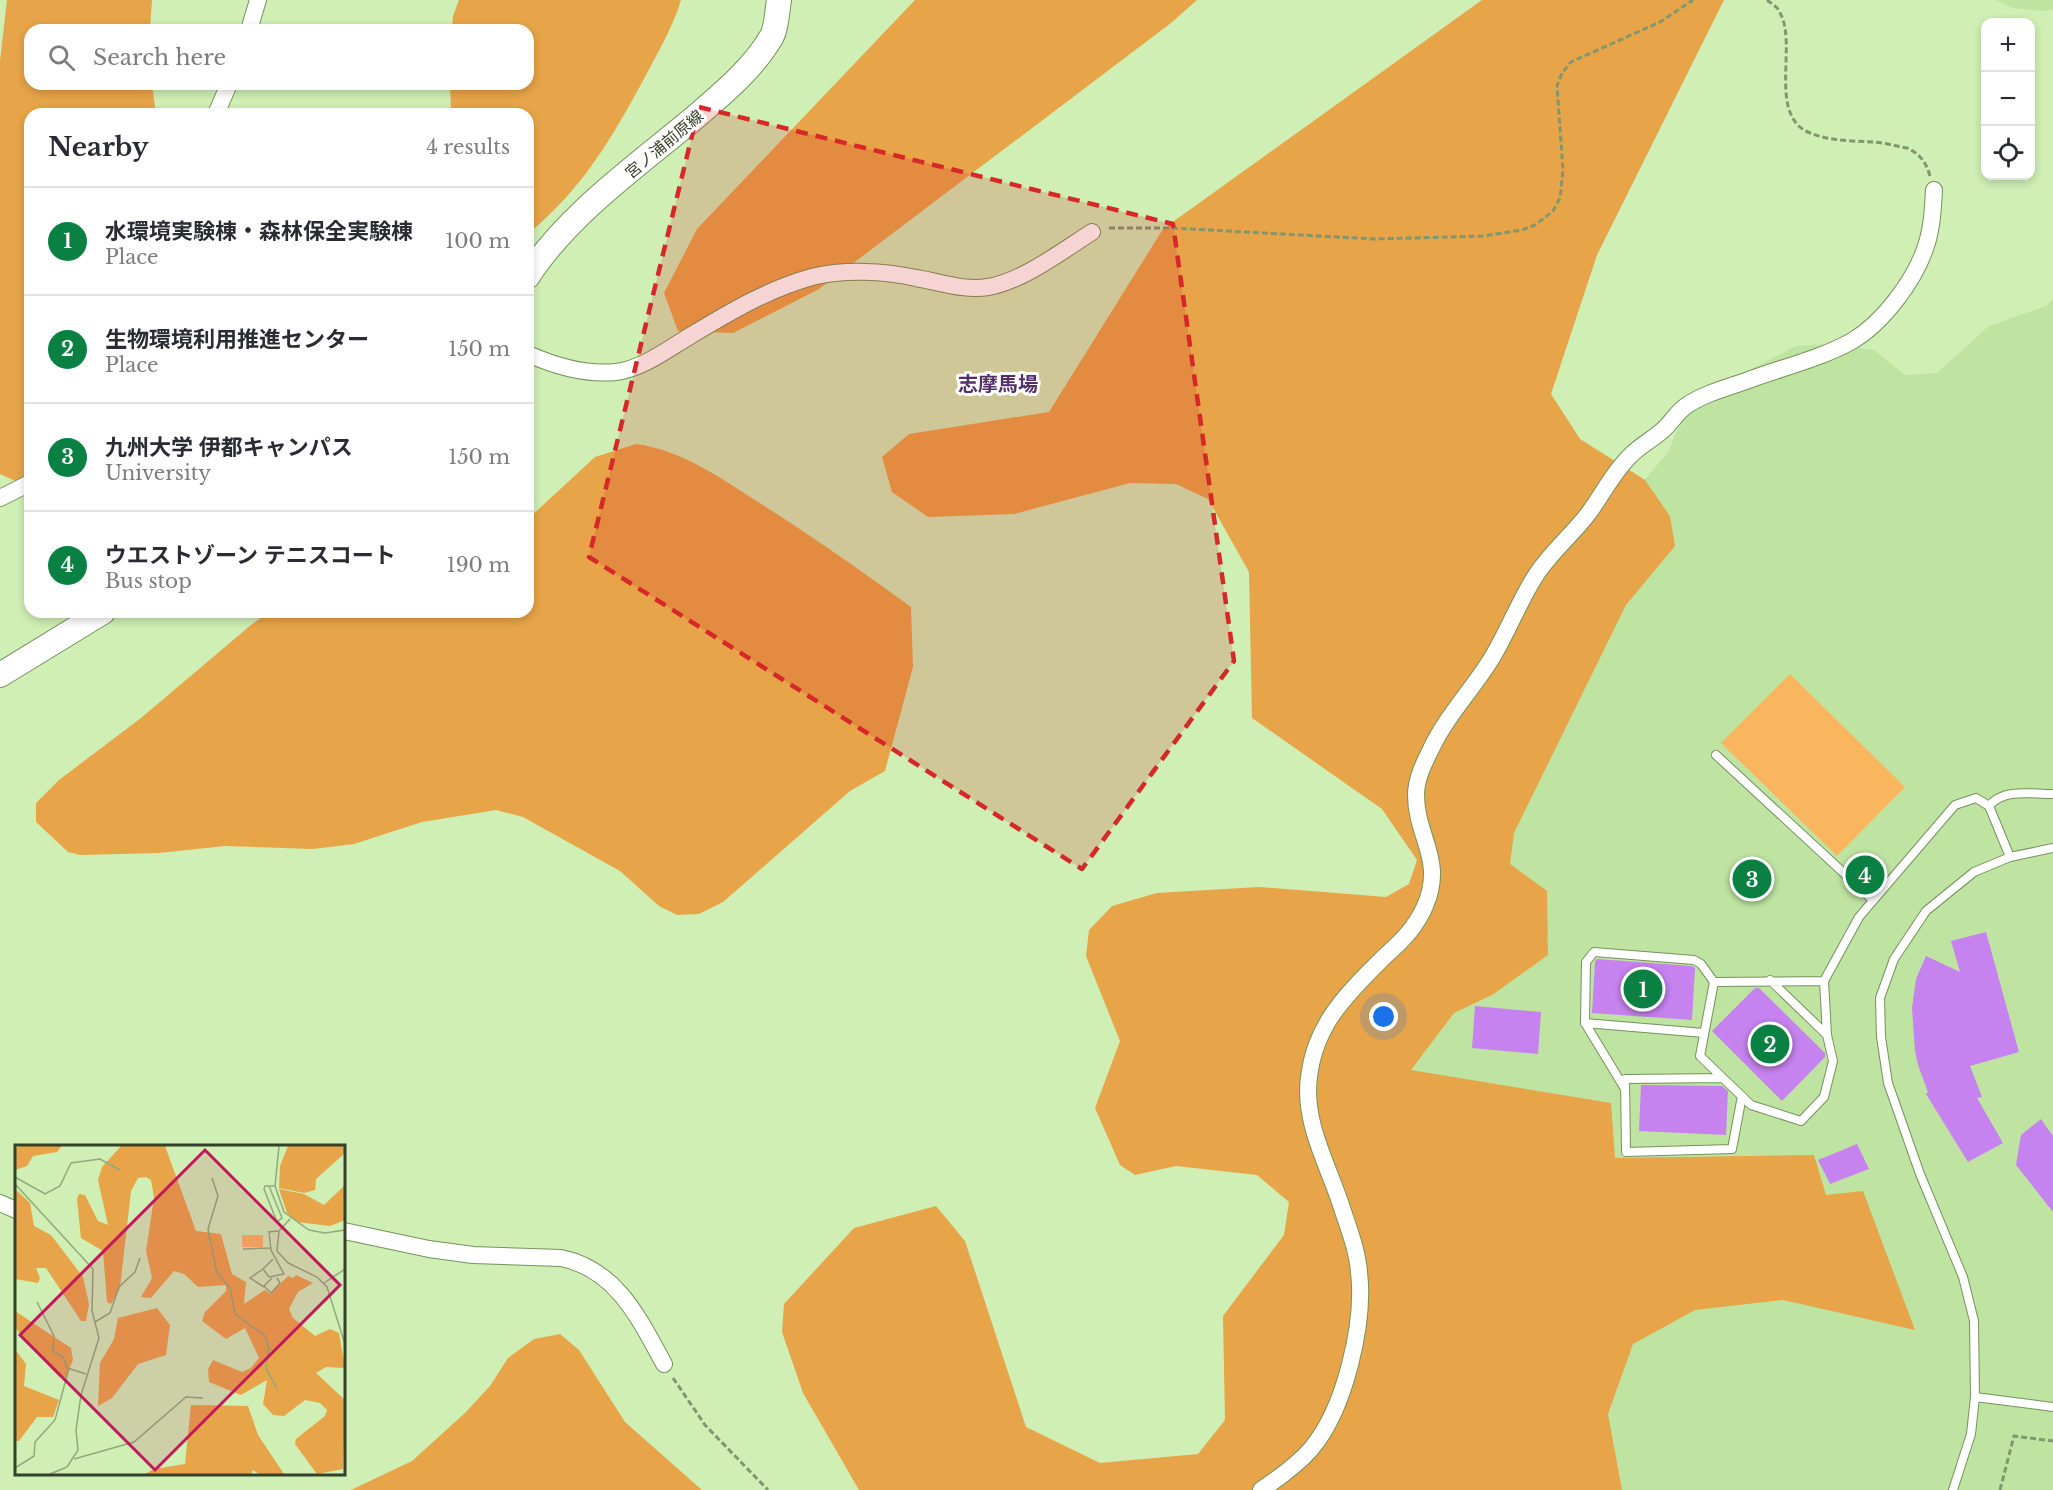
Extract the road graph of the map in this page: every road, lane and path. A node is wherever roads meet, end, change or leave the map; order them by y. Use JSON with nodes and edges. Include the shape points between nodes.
{"nodes":[{"id":1,"x":258,"y":0,"type":"edge"},
{"id":2,"x":780,"y":0,"type":"edge"},
{"id":3,"x":1693,"y":0,"type":"edge"},
{"id":4,"x":1767,"y":0,"type":"edge"},
{"id":5,"x":251,"y":24,"type":"edge"},
{"id":6,"x":226,"y":90,"type":"edge"},
{"id":7,"x":219,"y":108,"type":"edge"},
{"id":8,"x":1934,"y":190,"type":"joint"},
{"id":9,"x":1092,"y":232,"type":"joint"},
{"id":10,"x":534,"y":268,"type":"edge"},
{"id":11,"x":534,"y":357,"type":"edge"},
{"id":12,"x":24,"y":486,"type":"edge"},
{"id":13,"x":0,"y":498,"type":"edge"},
{"id":14,"x":93,"y":618,"type":"edge"},
{"id":15,"x":0,"y":675,"type":"edge"},
{"id":16,"x":1716,"y":755,"type":"dead end"},
{"id":17,"x":2052,"y":792,"type":"edge"},
{"id":18,"x":1989,"y":806,"type":"junction"},
{"id":19,"x":2053,"y":848,"type":"edge"},
{"id":20,"x":2010,"y":857,"type":"junction"},
{"id":21,"x":1873,"y":900,"type":"junction"},
{"id":22,"x":1770,"y":980,"type":"junction"},
{"id":23,"x":1824,"y":981,"type":"junction"},
{"id":24,"x":1714,"y":982,"type":"junction"},
{"id":25,"x":1585,"y":1023,"type":"junction"},
{"id":26,"x":1704,"y":1033,"type":"junction"},
{"id":27,"x":1827,"y":1035,"type":"junction"},
{"id":28,"x":1722,"y":1078,"type":"junction"},
{"id":29,"x":1625,"y":1089,"type":"junction"},
{"id":30,"x":1742,"y":1096,"type":"junction"},
{"id":31,"x":0,"y":1203,"type":"edge"},
{"id":32,"x":15,"y":1210,"type":"edge"},
{"id":33,"x":345,"y":1231,"type":"edge"},
{"id":34,"x":664,"y":1364,"type":"joint"},
{"id":35,"x":1975,"y":1397,"type":"junction"},
{"id":36,"x":2053,"y":1407,"type":"edge"},
{"id":37,"x":2053,"y":1441,"type":"edge"},
{"id":38,"x":768,"y":1490,"type":"edge"},
{"id":39,"x":1261,"y":1490,"type":"edge"},
{"id":40,"x":1953,"y":1490,"type":"edge"},
{"id":41,"x":2000,"y":1490,"type":"edge"}],
"edges":[{"from":1,"to":5,"type":"street"},
{"from":2,"to":10,"type":"main road","name":"宮ノ浦前原線","via":[[773,34],[752,64],[723,94],[587,208]]},
{"from":3,"to":9,"type":"path","via":[[1660,22],[1571,62],[1562,73],[1557,86],[1563,170],[1560,198],[1553,211],[1535,225],[1483,236],[1374,239],[1113,226]]},
{"from":4,"to":8,"type":"path","via":[[1784,20],[1785,81],[1788,105],[1797,125],[1826,137],[1907,148],[1927,166]]},
{"from":6,"to":7,"type":"street"},
{"from":8,"to":39,"type":"street","via":[[1931,225],[1918,265],[1871,328],[1827,352],[1684,406],[1665,428],[1632,454],[1588,515],[1535,577],[1504,638],[1433,745],[1417,784],[1416,797],[1432,863],[1432,884],[1426,904],[1411,931],[1332,1012],[1322,1030],[1309,1076],[1310,1118],[1354,1244],[1359,1270],[1360,1307],[1351,1361],[1332,1412],[1311,1449]]},
{"from":9,"to":11,"type":"street","via":[[1028,271],[987,288],[873,273],[813,277],[766,294],[659,355],[618,372],[590,372]]},
{"from":12,"to":13,"type":"street"},
{"from":14,"to":15,"type":"main road"},
{"from":16,"to":21,"type":"lane"},
{"from":17,"to":18,"type":"lane","via":[[2011,793]]},
{"from":18,"to":20,"type":"lane"},
{"from":18,"to":21,"type":"lane","via":[[1976,798],[1955,805]]},
{"from":19,"to":20,"type":"lane"},
{"from":20,"to":35,"type":"lane","via":[[1974,872],[1926,911],[1894,959],[1880,998],[1888,1083],[1963,1277],[1974,1321]]},
{"from":21,"to":23,"type":"lane","via":[[1859,917]]},
{"from":22,"to":23,"type":"lane"},
{"from":22,"to":24,"type":"lane"},
{"from":22,"to":27,"type":"lane"},
{"from":23,"to":27,"type":"lane"},
{"from":24,"to":25,"type":"lane","via":[[1694,960],[1594,952],[1586,962]]},
{"from":24,"to":26,"type":"lane"},
{"from":25,"to":26,"type":"lane"},
{"from":25,"to":29,"type":"lane"},
{"from":26,"to":28,"type":"lane","via":[[1700,1056]]},
{"from":27,"to":30,"type":"lane","via":[[1833,1061],[1824,1097],[1801,1121],[1751,1105]]},
{"from":28,"to":29,"type":"lane","via":[[1625,1079]]},
{"from":28,"to":30,"type":"lane"},
{"from":29,"to":30,"type":"lane","via":[[1626,1152],[1732,1149]]},
{"from":31,"to":32,"type":"street"},
{"from":33,"to":34,"type":"street","via":[[473,1255],[575,1261],[600,1273],[621,1294]]},
{"from":34,"to":38,"type":"path","via":[[705,1425]]},
{"from":35,"to":36,"type":"lane"},
{"from":35,"to":40,"type":"lane","via":[[1971,1434]]},
{"from":37,"to":41,"type":"path","via":[[2014,1436]]}]}
